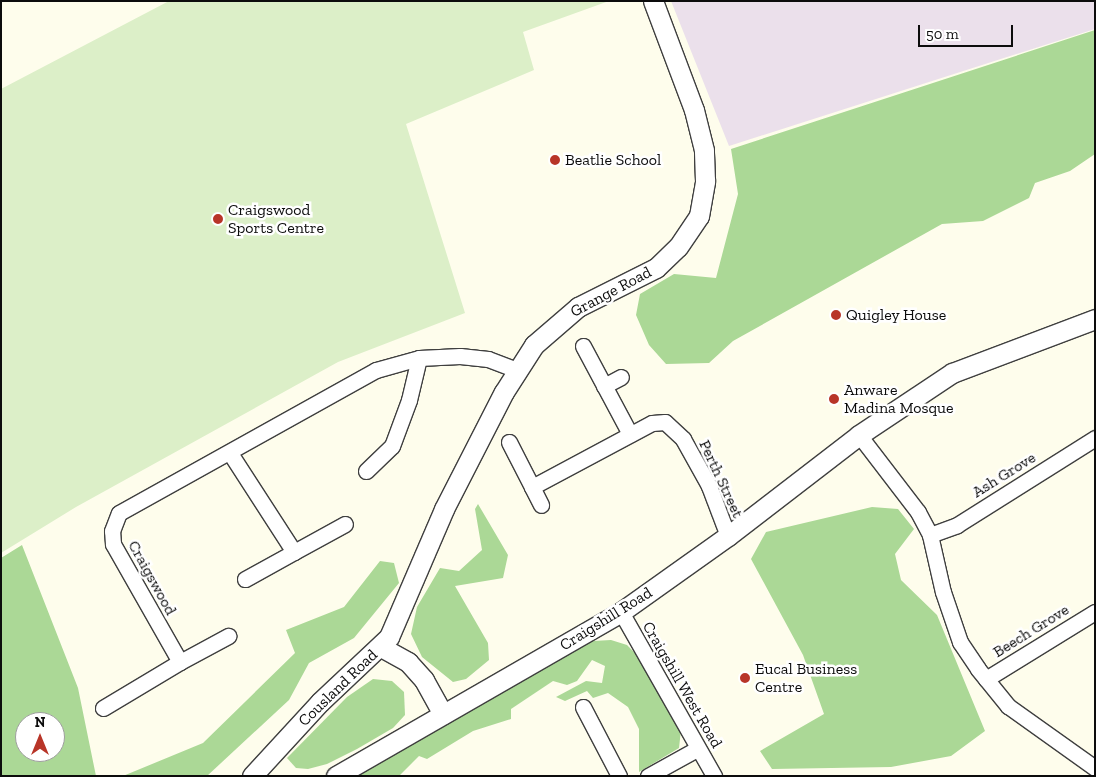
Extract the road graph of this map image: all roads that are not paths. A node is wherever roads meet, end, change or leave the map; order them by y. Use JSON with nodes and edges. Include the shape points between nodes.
{"nodes":[{"id":1,"x":652,"y":1,"type":"edge"},
{"id":2,"x":1095,"y":319,"type":"edge"},
{"id":3,"x":583,"y":346,"type":"dead end"},
{"id":4,"x":419,"y":358,"type":"junction"},
{"id":5,"x":517,"y":370,"type":"junction"},
{"id":6,"x":621,"y":377,"type":"dead end"},
{"id":7,"x":604,"y":386,"type":"junction"},
{"id":8,"x":630,"y":434,"type":"junction"},
{"id":9,"x":859,"y":435,"type":"junction"},
{"id":10,"x":1095,"y":438,"type":"edge"},
{"id":11,"x":509,"y":442,"type":"dead end"},
{"id":12,"x":230,"y":453,"type":"junction"},
{"id":13,"x":366,"y":471,"type":"dead end"},
{"id":14,"x":532,"y":487,"type":"junction"},
{"id":15,"x":541,"y":505,"type":"dead end"},
{"id":16,"x":345,"y":524,"type":"dead end"},
{"id":17,"x":930,"y":535,"type":"junction"},
{"id":18,"x":728,"y":536,"type":"junction"},
{"id":19,"x":294,"y":552,"type":"junction"},
{"id":20,"x":245,"y":579,"type":"dead end"},
{"id":21,"x":620,"y":612,"type":"junction"},
{"id":22,"x":1095,"y":612,"type":"edge"},
{"id":23,"x":228,"y":636,"type":"dead end"},
{"id":24,"x":381,"y":647,"type":"junction"},
{"id":25,"x":180,"y":662,"type":"junction"},
{"id":26,"x":986,"y":679,"type":"junction"},
{"id":27,"x":583,"y":707,"type":"dead end"},
{"id":28,"x":104,"y":708,"type":"dead end"},
{"id":29,"x":443,"y":714,"type":"junction"},
{"id":30,"x":697,"y":749,"type":"junction"},
{"id":31,"x":1095,"y":768,"type":"edge"},
{"id":32,"x":252,"y":776,"type":"edge"},
{"id":33,"x":336,"y":776,"type":"edge"},
{"id":34,"x":619,"y":776,"type":"edge"},
{"id":35,"x":648,"y":776,"type":"edge"},
{"id":36,"x":714,"y":776,"type":"edge"}],
"edges":[{"from":1,"to":5,"type":"street","name":"Grange Road","via":[[694,110],[704,150],[705,181],[699,216],[678,247],[656,268],[578,307],[556,323],[534,345]]},
{"from":2,"to":9,"type":"street","name":"Craigshill Road","via":[[952,373]]},
{"from":3,"to":7,"type":"street"},
{"from":4,"to":5,"type":"street","name":"Craigswood","via":[[460,356],[488,359]]},
{"from":4,"to":12,"type":"street","name":"Craigswood","via":[[376,370]]},
{"from":4,"to":13,"type":"street","via":[[409,400],[392,446]]},
{"from":5,"to":24,"type":"street","name":"Grange Road","via":[[444,509],[389,637]]},
{"from":6,"to":7,"type":"street"},
{"from":7,"to":8,"type":"street"},
{"from":8,"to":14,"type":"street","name":"Perth Street"},
{"from":8,"to":18,"type":"street","name":"Perth Street","via":[[665,422],[676,428],[709,486]]},
{"from":9,"to":17,"type":"street","via":[[904,490]]},
{"from":9,"to":18,"type":"street","name":"Craigshill Road"},
{"from":10,"to":17,"type":"street","name":"Ash Grove","via":[[957,525]]},
{"from":11,"to":14,"type":"street"},
{"from":12,"to":19,"type":"street"},
{"from":12,"to":25,"type":"street","name":"Craigswood","via":[[119,514],[112,530],[113,544]]},
{"from":14,"to":15,"type":"street"},
{"from":16,"to":19,"type":"street"},
{"from":17,"to":26,"type":"street","via":[[942,592],[960,642]]},
{"from":18,"to":21,"type":"street","name":"Craigshill Road"},
{"from":19,"to":20,"type":"street"},
{"from":21,"to":29,"type":"street","name":"Craigshill Road"},
{"from":21,"to":30,"type":"street","name":"Craigshill West Road"},
{"from":22,"to":26,"type":"street","name":"Beech Grove"},
{"from":23,"to":25,"type":"street"},
{"from":24,"to":29,"type":"street","name":"Cousland Road","via":[[408,662],[424,680]]},
{"from":24,"to":32,"type":"street","name":"Cousland Road","via":[[320,702]]},
{"from":25,"to":28,"type":"street"},
{"from":26,"to":31,"type":"street","via":[[1008,706]]},
{"from":27,"to":34,"type":"street"},
{"from":29,"to":33,"type":"street","name":"Craigshill Road"},
{"from":30,"to":35,"type":"street"},
{"from":30,"to":36,"type":"street","name":"Craigshill West Road"}]}
